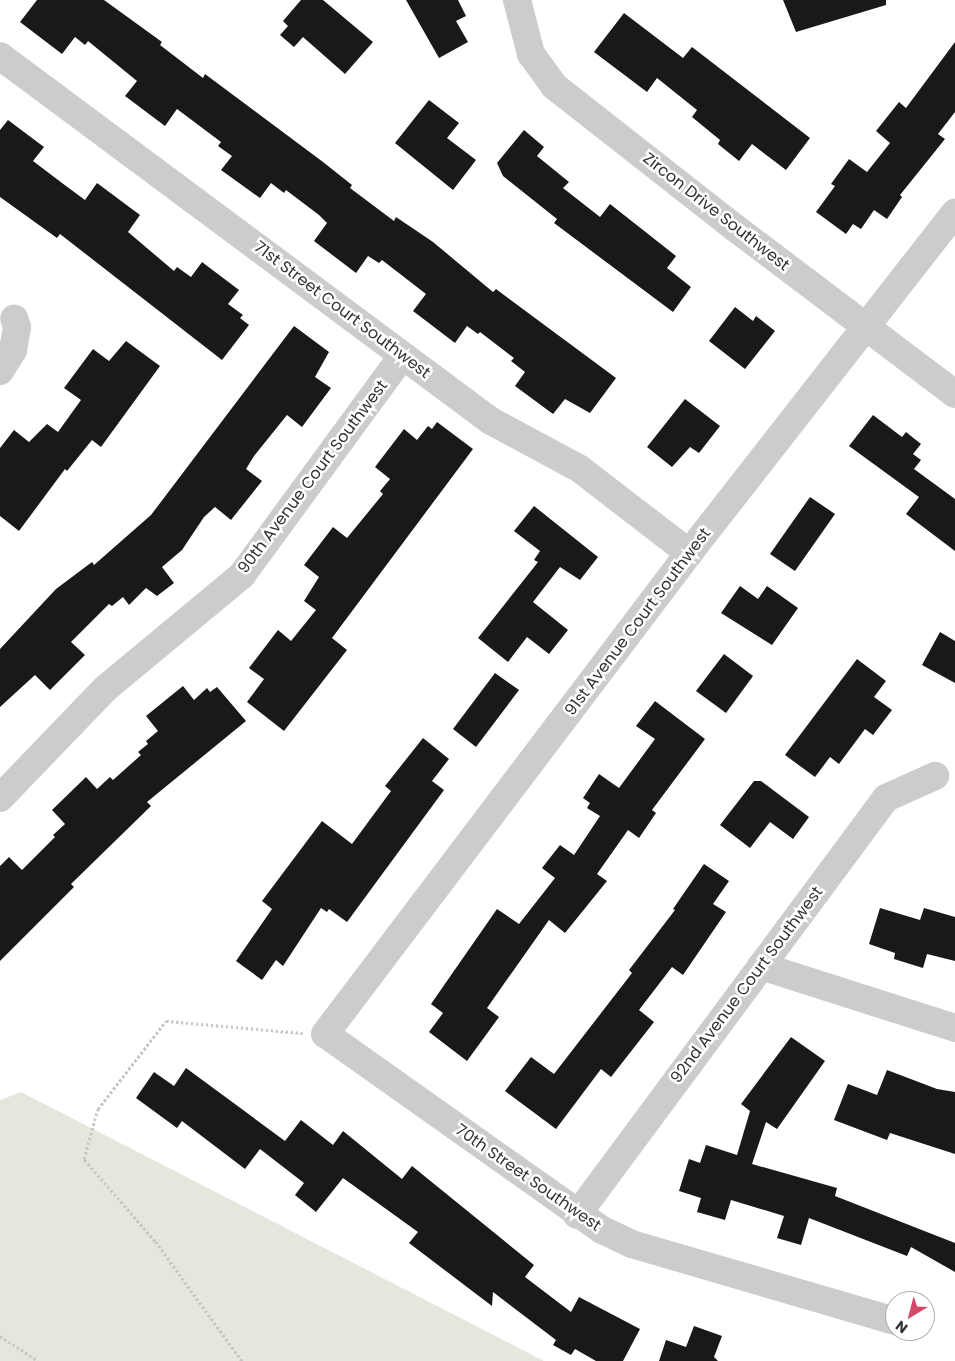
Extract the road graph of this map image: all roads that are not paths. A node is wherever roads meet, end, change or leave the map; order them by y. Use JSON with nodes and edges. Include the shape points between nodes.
{"nodes":[{"id":1,"x":517,"y":0,"type":"edge"},
{"id":2,"x":0,"y":56,"type":"edge"},
{"id":3,"x":955,"y":212,"type":"edge"},
{"id":4,"x":14,"y":318,"type":"dead end"},
{"id":5,"x":865,"y":327,"type":"junction"},
{"id":6,"x":402,"y":356,"type":"junction"},
{"id":7,"x":0,"y":371,"type":"edge"},
{"id":8,"x":955,"y":394,"type":"edge"},
{"id":9,"x":689,"y":553,"type":"junction"},
{"id":10,"x":935,"y":776,"type":"dead end"},
{"id":11,"x":0,"y":798,"type":"edge"},
{"id":12,"x":761,"y":966,"type":"junction"},
{"id":13,"x":955,"y":1028,"type":"edge"},
{"id":14,"x":325,"y":1034,"type":"joint"},
{"id":15,"x":577,"y":1215,"type":"junction"},
{"id":16,"x":885,"y":1319,"type":"edge"}],
"edges":[{"from":1,"to":5,"type":"street","name":"Zircon Drive Southwest","via":[[531,54],[554,86]]},
{"from":2,"to":6,"type":"street","name":"71st Street Court Southwest"},
{"from":3,"to":5,"type":"street","name":"91st Avenue Court Southwest"},
{"from":4,"to":7,"type":"street","via":[[17,328],[13,350]]},
{"from":5,"to":8,"type":"street","name":"Zircon Drive Southwest"},
{"from":5,"to":9,"type":"street","name":"91st Avenue Court Southwest"},
{"from":6,"to":9,"type":"street","name":"71st Street Court Southwest","via":[[491,421],[580,469]]},
{"from":6,"to":11,"type":"street","name":"90th Avenue Court Southwest","via":[[242,575],[106,688]]},
{"from":9,"to":14,"type":"street","name":"91st Avenue Court Southwest"},
{"from":10,"to":12,"type":"street","name":"92nd Avenue Court Southwest","via":[[886,798]]},
{"from":12,"to":13,"type":"street"},
{"from":12,"to":15,"type":"street","name":"92nd Avenue Court Southwest"},
{"from":14,"to":15,"type":"street","name":"70th Street Southwest"},
{"from":15,"to":16,"type":"street","name":"70th Street Southwest","via":[[632,1244]]}]}
